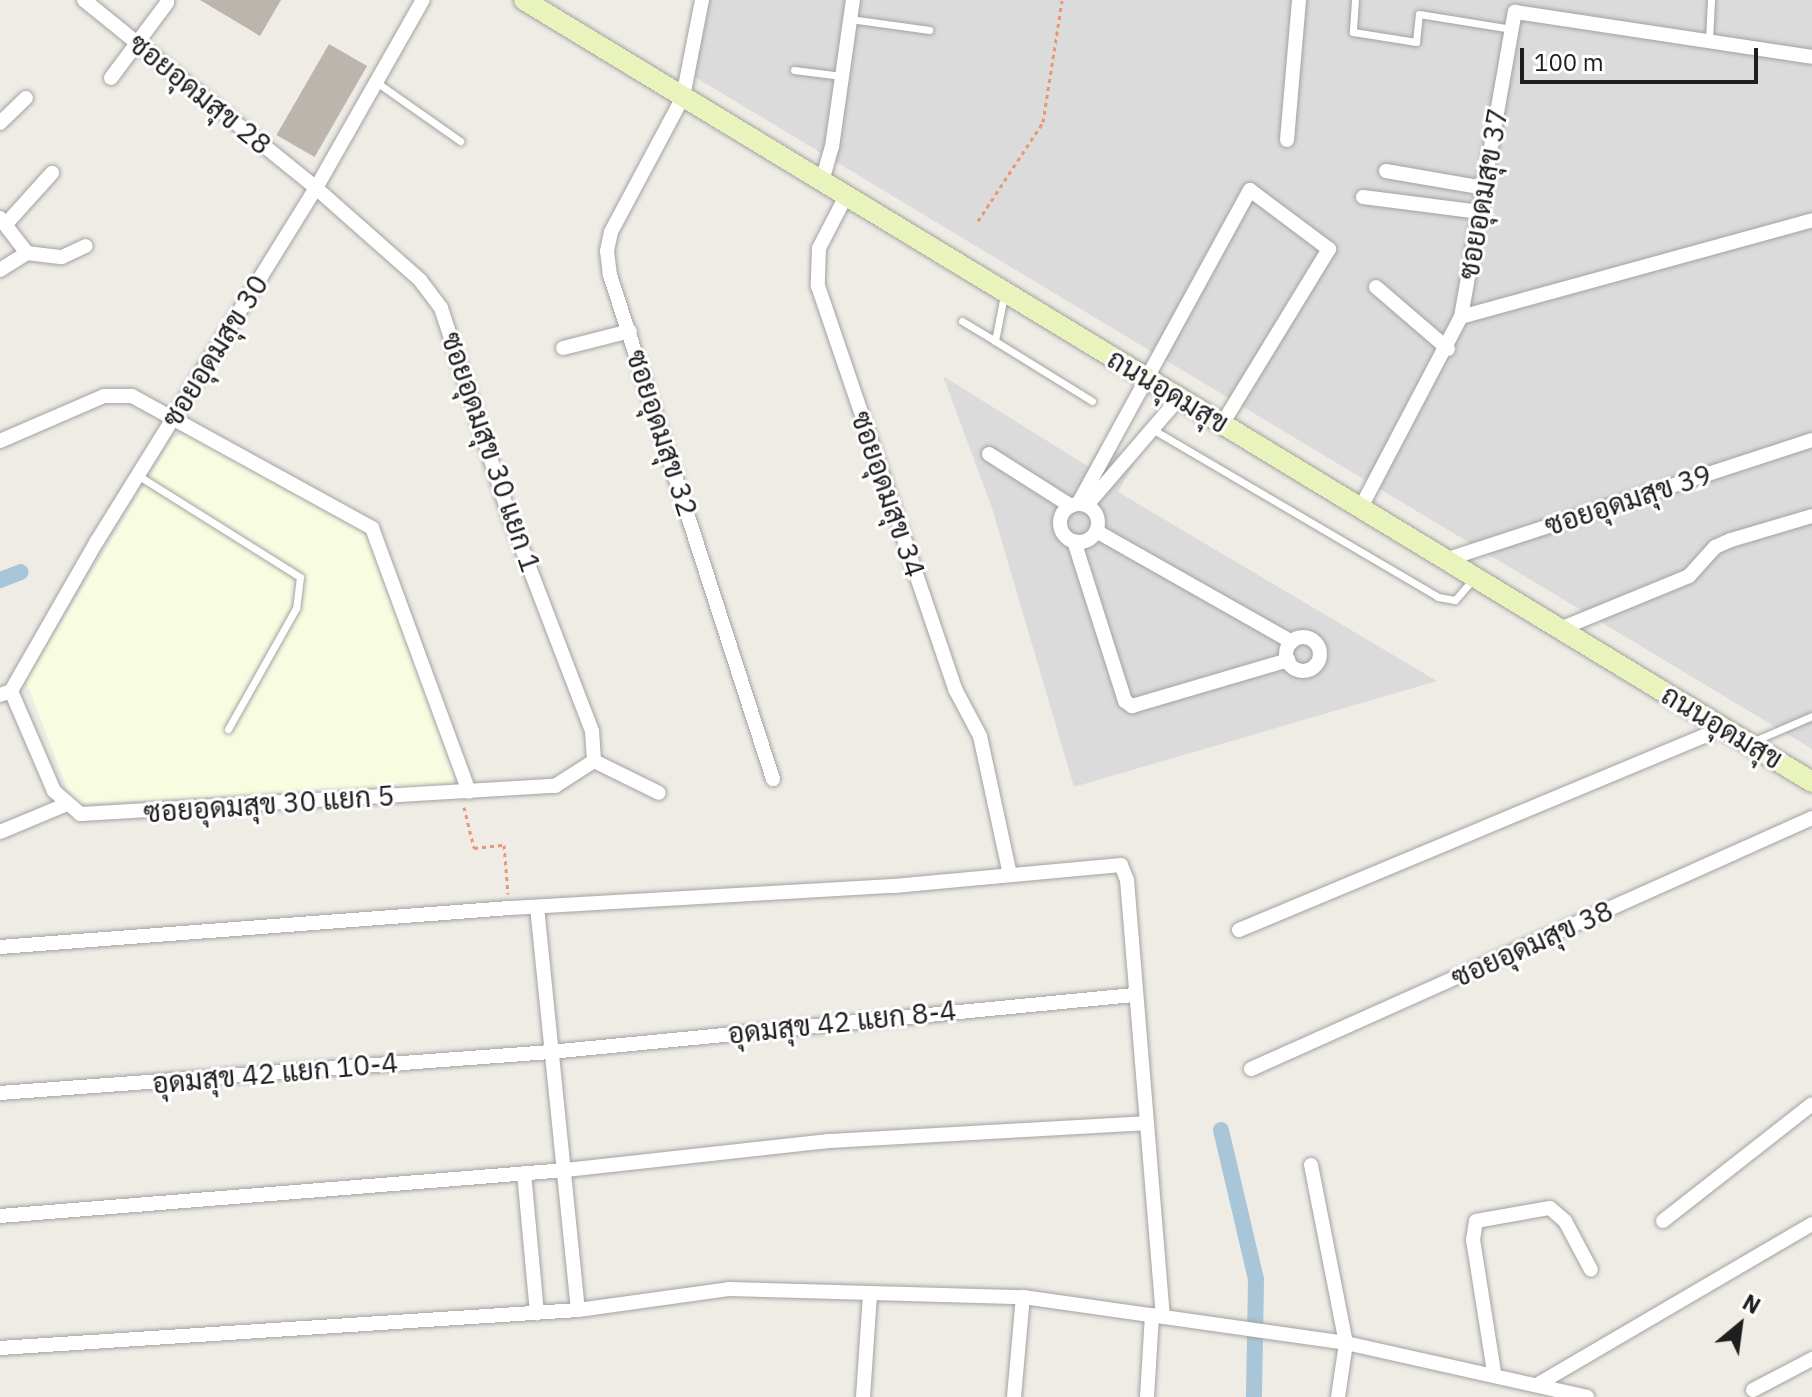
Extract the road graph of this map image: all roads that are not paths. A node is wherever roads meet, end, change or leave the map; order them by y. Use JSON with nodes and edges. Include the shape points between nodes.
{"nodes":[{"id":1,"x":84,"y":0,"type":"edge"},
{"id":2,"x":423,"y":0,"type":"edge"},
{"id":3,"x":702,"y":0,"type":"edge"},
{"id":4,"x":853,"y":0,"type":"edge"},
{"id":5,"x":1299,"y":0,"type":"edge"},
{"id":6,"x":1355,"y":0,"type":"edge"},
{"id":7,"x":1711,"y":0,"type":"edge"},
{"id":8,"x":530,"y":2,"type":"edge"},
{"id":9,"x":167,"y":3,"type":"dead end"},
{"id":10,"x":1516,"y":6,"type":"edge"},
{"id":11,"x":850,"y":19,"type":"junction"},
{"id":12,"x":1512,"y":29,"type":"junction"},
{"id":13,"x":929,"y":30,"type":"dead end"},
{"id":14,"x":1709,"y":41,"type":"junction"},
{"id":15,"x":139,"y":44,"type":"junction"},
{"id":16,"x":1812,"y":57,"type":"edge"},
{"id":17,"x":794,"y":70,"type":"dead end"},
{"id":18,"x":842,"y":76,"type":"junction"},
{"id":19,"x":111,"y":78,"type":"dead end"},
{"id":20,"x":376,"y":82,"type":"junction"},
{"id":21,"x":683,"y":97,"type":"junction"},
{"id":22,"x":26,"y":98,"type":"dead end"},
{"id":23,"x":0,"y":123,"type":"edge"},
{"id":24,"x":1287,"y":140,"type":"dead end"},
{"id":25,"x":460,"y":141,"type":"dead end"},
{"id":26,"x":1386,"y":171,"type":"dead end"},
{"id":27,"x":52,"y":173,"type":"dead end"},
{"id":28,"x":822,"y":181,"type":"junction"},
{"id":29,"x":316,"y":188,"type":"junction"},
{"id":30,"x":1484,"y":188,"type":"junction"},
{"id":31,"x":846,"y":196,"type":"junction"},
{"id":32,"x":1363,"y":197,"type":"dead end"},
{"id":33,"x":1480,"y":212,"type":"junction"},
{"id":34,"x":1812,"y":220,"type":"edge"},
{"id":35,"x":3,"y":221,"type":"edge"},
{"id":36,"x":86,"y":246,"type":"dead end"},
{"id":37,"x":24,"y":248,"type":"junction"},
{"id":38,"x":0,"y":270,"type":"edge"},
{"id":39,"x":1376,"y":287,"type":"dead end"},
{"id":40,"x":1004,"y":293,"type":"junction"},
{"id":41,"x":1461,"y":317,"type":"junction"},
{"id":42,"x":962,"y":321,"type":"dead end"},
{"id":43,"x":630,"y":331,"type":"junction"},
{"id":44,"x":995,"y":341,"type":"junction"},
{"id":45,"x":563,"y":348,"type":"dead end"},
{"id":46,"x":1448,"y":349,"type":"junction"},
{"id":47,"x":1145,"y":377,"type":"junction"},
{"id":48,"x":1179,"y":398,"type":"junction"},
{"id":49,"x":1092,"y":401,"type":"dead end"},
{"id":50,"x":175,"y":415,"type":"junction"},
{"id":51,"x":1222,"y":424,"type":"junction"},
{"id":52,"x":1152,"y":429,"type":"junction"},
{"id":53,"x":1812,"y":440,"type":"edge"},
{"id":54,"x":0,"y":441,"type":"edge"},
{"id":55,"x":989,"y":454,"type":"dead end"},
{"id":56,"x":139,"y":476,"type":"junction"},
{"id":57,"x":1079,"y":505,"type":"junction"},
{"id":58,"x":1360,"y":509,"type":"junction"},
{"id":59,"x":1812,"y":516,"type":"edge"},
{"id":60,"x":1096,"y":531,"type":"junction"},
{"id":61,"x":1074,"y":541,"type":"junction"},
{"id":62,"x":1445,"y":560,"type":"junction"},
{"id":63,"x":1474,"y":578,"type":"junction"},
{"id":64,"x":1560,"y":629,"type":"junction"},
{"id":65,"x":1292,"y":642,"type":"junction"},
{"id":66,"x":1288,"y":660,"type":"junction"},
{"id":67,"x":5,"y":693,"type":"edge"},
{"id":68,"x":1812,"y":716,"type":"edge"},
{"id":69,"x":1723,"y":728,"type":"junction"},
{"id":70,"x":228,"y":729,"type":"dead end"},
{"id":71,"x":1748,"y":743,"type":"junction"},
{"id":72,"x":594,"y":761,"type":"junction"},
{"id":73,"x":773,"y":779,"type":"dead end"},
{"id":74,"x":1812,"y":782,"type":"edge"},
{"id":75,"x":465,"y":792,"type":"junction"},
{"id":76,"x":659,"y":793,"type":"dead end"},
{"id":77,"x":65,"y":805,"type":"junction"},
{"id":78,"x":1812,"y":818,"type":"edge"},
{"id":79,"x":0,"y":832,"type":"edge"},
{"id":80,"x":1010,"y":875,"type":"junction"},
{"id":81,"x":537,"y":907,"type":"junction"},
{"id":82,"x":1239,"y":930,"type":"dead end"},
{"id":83,"x":0,"y":947,"type":"edge"},
{"id":84,"x":1133,"y":995,"type":"junction"},
{"id":85,"x":550,"y":1052,"type":"junction"},
{"id":86,"x":1251,"y":1069,"type":"dead end"},
{"id":87,"x":0,"y":1093,"type":"edge"},
{"id":88,"x":1812,"y":1104,"type":"edge"},
{"id":89,"x":1146,"y":1123,"type":"junction"},
{"id":90,"x":1311,"y":1165,"type":"dead end"},
{"id":91,"x":566,"y":1170,"type":"junction"},
{"id":92,"x":524,"y":1173,"type":"junction"},
{"id":93,"x":0,"y":1216,"type":"edge"},
{"id":94,"x":1663,"y":1221,"type":"dead end"},
{"id":95,"x":1812,"y":1224,"type":"edge"},
{"id":96,"x":1591,"y":1270,"type":"dead end"},
{"id":97,"x":870,"y":1295,"type":"junction"},
{"id":98,"x":1023,"y":1297,"type":"junction"},
{"id":99,"x":578,"y":1310,"type":"junction"},
{"id":100,"x":537,"y":1313,"type":"junction"},
{"id":101,"x":1158,"y":1314,"type":"junction"},
{"id":102,"x":1346,"y":1343,"type":"junction"},
{"id":103,"x":0,"y":1348,"type":"edge"},
{"id":104,"x":1812,"y":1359,"type":"edge"},
{"id":105,"x":1494,"y":1372,"type":"junction"},
{"id":106,"x":1540,"y":1383,"type":"junction"},
{"id":107,"x":1753,"y":1390,"type":"dead end"},
{"id":108,"x":863,"y":1397,"type":"edge"},
{"id":109,"x":1014,"y":1397,"type":"edge"},
{"id":110,"x":1147,"y":1397,"type":"edge"},
{"id":111,"x":1338,"y":1397,"type":"edge"},
{"id":112,"x":1533,"y":1397,"type":"edge"},
{"id":113,"x":1587,"y":1397,"type":"edge"}],
"edges":[{"from":1,"to":15,"type":"street","name":"ซอยอุดมสุข 28"},
{"from":2,"to":20,"type":"street","name":"ซอยอุดมสุข 30"},
{"from":3,"to":21,"type":"street","name":"ซอยอุดมสุข 32"},
{"from":4,"to":11,"type":"street"},
{"from":5,"to":24,"type":"street"},
{"from":6,"to":12,"type":"lane","via":[[1353,32],[1416,42],[1419,14]]},
{"from":7,"to":14,"type":"lane"},
{"from":8,"to":21,"type":"main road","name":"ถนนอุดมสุข"},
{"from":9,"to":15,"type":"street"},
{"from":10,"to":12,"type":"street","name":"ซอยอุดมสุข 37"},
{"from":10,"to":14,"type":"street","name":"ซอยอุดมสุข 37"},
{"from":11,"to":13,"type":"lane"},
{"from":11,"to":18,"type":"street"},
{"from":12,"to":30,"type":"street","name":"ซอยอุดมสุข 37"},
{"from":14,"to":16,"type":"street","name":"ซอยอุดมสุข 37"},
{"from":15,"to":19,"type":"street"},
{"from":15,"to":29,"type":"street","name":"ซอยอุดมสุข 28"},
{"from":17,"to":18,"type":"lane"},
{"from":18,"to":28,"type":"street"},
{"from":20,"to":25,"type":"lane"},
{"from":20,"to":29,"type":"street","name":"ซอยอุดมสุข 30"},
{"from":21,"to":28,"type":"main road","name":"ถนนอุดมสุข"},
{"from":21,"to":43,"type":"street","name":"ซอยอุดมสุข 32","via":[[609,241],[610,275]]},
{"from":22,"to":23,"type":"street"},
{"from":26,"to":30,"type":"street"},
{"from":27,"to":35,"type":"street"},
{"from":28,"to":31,"type":"main road","name":"ถนนอุดมสุข"},
{"from":29,"to":50,"type":"street","name":"ซอยอุดมสุข 30"},
{"from":29,"to":72,"type":"street","name":"ซอยอุดมสุข 30 แยก 1","via":[[420,280],[441,308],[508,512],[592,731]]},
{"from":30,"to":33,"type":"street","name":"ซอยอุดมสุข 37"},
{"from":31,"to":40,"type":"main road","name":"ถนนอุดมสุข"},
{"from":31,"to":80,"type":"street","name":"ซอยอุดมสุข 34","via":[[819,248],[818,286],[955,689],[980,736]]},
{"from":32,"to":33,"type":"street"},
{"from":33,"to":41,"type":"street","name":"ซอยอุดมสุข 37"},
{"from":34,"to":41,"type":"street"},
{"from":35,"to":37,"type":"street"},
{"from":36,"to":37,"type":"street","via":[[62,257]]},
{"from":37,"to":38,"type":"street"},
{"from":39,"to":46,"type":"street"},
{"from":40,"to":44,"type":"lane"},
{"from":40,"to":47,"type":"main road","name":"ถนนอุดมสุข"},
{"from":41,"to":46,"type":"street","name":"ซอยอุดมสุข 37"},
{"from":42,"to":44,"type":"lane"},
{"from":43,"to":45,"type":"street"},
{"from":43,"to":73,"type":"street","name":"ซอยอุดมสุข 32"},
{"from":44,"to":49,"type":"lane"},
{"from":46,"to":58,"type":"street","name":"ซอยอุดมสุข 37"},
{"from":47,"to":48,"type":"main road","name":"ถนนอุดมสุข"},
{"from":47,"to":51,"type":"street","via":[[1250,190],[1329,249]]},
{"from":47,"to":57,"type":"street"},
{"from":48,"to":51,"type":"main road","name":"ถนนอุดมสุข"},
{"from":48,"to":52,"type":"street"},
{"from":50,"to":54,"type":"street","via":[[132,396],[104,396]]},
{"from":50,"to":56,"type":"street","name":"ซอยอุดมสุข 30"},
{"from":50,"to":75,"type":"street","via":[[372,528]]},
{"from":51,"to":58,"type":"main road","name":"ถนนอุดมสุข"},
{"from":52,"to":57,"type":"street"},
{"from":52,"to":63,"type":"lane","via":[[1438,597],[1455,600]]},
{"from":53,"to":62,"type":"street","name":"ซอยอุดมสุข 39"},
{"from":55,"to":57,"type":"street"},
{"from":56,"to":67,"type":"street","name":"ซอยอุดมสุข 30"},
{"from":56,"to":70,"type":"lane","via":[[300,577],[296,608]]},
{"from":57,"to":60,"type":"street","via":[[1098,519]]},
{"from":57,"to":61,"type":"street","via":[[1060,521],[1063,534]]},
{"from":58,"to":62,"type":"main road","name":"ถนนอุดมสุข"},
{"from":59,"to":64,"type":"street","via":[[1715,547],[1689,576]]},
{"from":60,"to":61,"type":"street","via":[[1087,540]]},
{"from":60,"to":65,"type":"street"},
{"from":61,"to":66,"type":"street","via":[[1125,701],[1132,706]]},
{"from":62,"to":63,"type":"main road","name":"ถนนอุดมสุข"},
{"from":63,"to":64,"type":"main road","name":"ถนนอุดมสุข"},
{"from":64,"to":69,"type":"main road","name":"ถนนอุดมสุข"},
{"from":65,"to":66,"type":"street"},
{"from":65,"to":66,"type":"street","via":[[1310,638],[1319,648],[1319,661],[1303,670]]},
{"from":67,"to":77,"type":"street"},
{"from":68,"to":71,"type":"lane"},
{"from":69,"to":71,"type":"main road","name":"ถนนอุดมสุข"},
{"from":69,"to":82,"type":"street"},
{"from":71,"to":74,"type":"main road","name":"ถนนอุดมสุข"},
{"from":72,"to":75,"type":"street","name":"ซอยอุดมสุข 30 แยก 5","via":[[555,786]]},
{"from":72,"to":76,"type":"street"},
{"from":75,"to":77,"type":"street","name":"ซอยอุดมสุข 30 แยก 5","via":[[104,815],[80,814]]},
{"from":77,"to":79,"type":"street"},
{"from":78,"to":86,"type":"street","name":"ซอยอุดมสุข 38"},
{"from":80,"to":81,"type":"street"},
{"from":80,"to":84,"type":"street","via":[[1121,865],[1127,880]]},
{"from":81,"to":83,"type":"street"},
{"from":81,"to":85,"type":"street"},
{"from":84,"to":85,"type":"street","name":"อุดมสุข 42 แยก 8-4"},
{"from":84,"to":89,"type":"street"},
{"from":85,"to":87,"type":"street","name":"อุดมสุข 42 แยก 10-4"},
{"from":85,"to":91,"type":"street"},
{"from":88,"to":94,"type":"street"},
{"from":89,"to":91,"type":"street","via":[[828,1141]]},
{"from":89,"to":101,"type":"street"},
{"from":90,"to":102,"type":"street"},
{"from":91,"to":92,"type":"street"},
{"from":91,"to":99,"type":"street"},
{"from":92,"to":93,"type":"street"},
{"from":92,"to":100,"type":"street"},
{"from":95,"to":106,"type":"street"},
{"from":96,"to":105,"type":"street","via":[[1565,1221],[1550,1208],[1476,1221],[1473,1240]]},
{"from":97,"to":98,"type":"street"},
{"from":97,"to":99,"type":"street","via":[[729,1289]]},
{"from":97,"to":108,"type":"street"},
{"from":98,"to":101,"type":"street"},
{"from":98,"to":109,"type":"street"},
{"from":99,"to":100,"type":"street"},
{"from":100,"to":103,"type":"street"},
{"from":101,"to":102,"type":"street"},
{"from":101,"to":110,"type":"street"},
{"from":102,"to":105,"type":"street"},
{"from":102,"to":111,"type":"street"},
{"from":104,"to":107,"type":"street"},
{"from":105,"to":106,"type":"street"},
{"from":106,"to":112,"type":"street"},
{"from":106,"to":113,"type":"street"}]}
